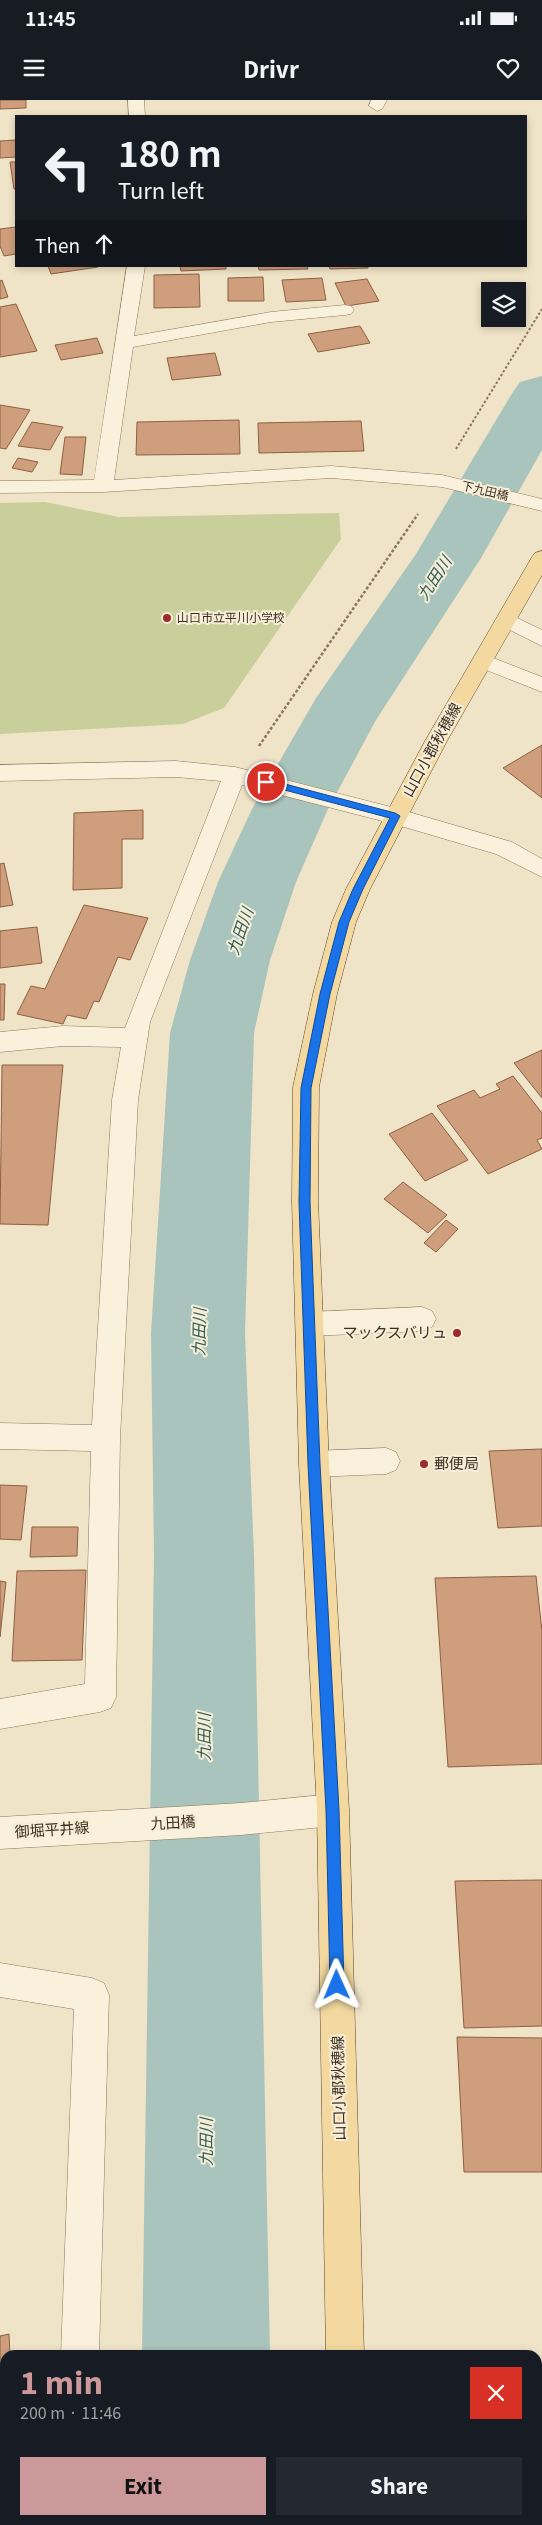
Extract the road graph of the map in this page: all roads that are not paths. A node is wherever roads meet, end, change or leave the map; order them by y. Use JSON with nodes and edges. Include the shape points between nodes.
{"nodes":[{"id":1,"x":136,"y":100,"type":"edge"},
{"id":2,"x":137,"y":115,"type":"edge"},
{"id":3,"x":136,"y":267,"type":"edge"},
{"id":4,"x":345,"y":310,"type":"dead end"},
{"id":5,"x":124,"y":343,"type":"junction"},
{"id":6,"x":103,"y":486,"type":"junction"},
{"id":7,"x":0,"y":487,"type":"edge"},
{"id":8,"x":536,"y":503,"type":"edge"},
{"id":9,"x":541,"y":562,"type":"edge"},
{"id":10,"x":507,"y":620,"type":"junction"},
{"id":11,"x":542,"y":638,"type":"edge"},
{"id":12,"x":483,"y":661,"type":"junction"},
{"id":13,"x":542,"y":685,"type":"edge"},
{"id":14,"x":0,"y":773,"type":"edge"},
{"id":15,"x":242,"y":776,"type":"junction"},
{"id":16,"x":395,"y":816,"type":"junction"},
{"id":17,"x":542,"y":869,"type":"edge"},
{"id":18,"x":135,"y":1038,"type":"junction"},
{"id":19,"x":0,"y":1042,"type":"edge"},
{"id":20,"x":422,"y":1319,"type":"dead end"},
{"id":21,"x":310,"y":1324,"type":"junction"},
{"id":22,"x":0,"y":1436,"type":"edge"},
{"id":23,"x":106,"y":1438,"type":"junction"},
{"id":24,"x":386,"y":1461,"type":"dead end"},
{"id":25,"x":314,"y":1464,"type":"junction"},
{"id":26,"x":0,"y":1714,"type":"edge"},
{"id":27,"x":333,"y":1810,"type":"junction"},
{"id":28,"x":104,"y":1826,"type":"joint"},
{"id":29,"x":0,"y":1833,"type":"edge"},
{"id":30,"x":0,"y":1980,"type":"edge"},
{"id":31,"x":80,"y":2350,"type":"edge"},
{"id":32,"x":345,"y":2350,"type":"edge"}],
"edges":[{"from":1,"to":2,"type":"street"},
{"from":3,"to":5,"type":"street"},
{"from":4,"to":5,"type":"street","via":[[271,317]]},
{"from":5,"to":6,"type":"street"},
{"from":6,"to":7,"type":"street","name":"下九田橋"},
{"from":6,"to":8,"type":"street","name":"下九田橋","via":[[331,472],[437,480]]},
{"from":9,"to":10,"type":"main road","name":"山口小郡秋穂線"},
{"from":10,"to":11,"type":"street"},
{"from":10,"to":12,"type":"main road","name":"山口小郡秋穂線"},
{"from":12,"to":13,"type":"street"},
{"from":12,"to":16,"type":"main road","name":"山口小郡秋穂線"},
{"from":14,"to":15,"type":"street","via":[[176,769]]},
{"from":15,"to":16,"type":"street"},
{"from":15,"to":18,"type":"street","via":[[138,1022]]},
{"from":16,"to":17,"type":"street","via":[[504,848]]},
{"from":16,"to":21,"type":"main road","name":"山口小郡秋穂線","via":[[344,922],[306,1088],[305,1202]]},
{"from":18,"to":19,"type":"street","via":[[63,1036]]},
{"from":18,"to":23,"type":"street","via":[[125,1100]]},
{"from":20,"to":21,"type":"street"},
{"from":21,"to":25,"type":"main road","name":"山口小郡秋穂線"},
{"from":22,"to":23,"type":"street"},
{"from":23,"to":26,"type":"street","via":[[100,1697]]},
{"from":24,"to":25,"type":"street"},
{"from":25,"to":27,"type":"main road","name":"山口小郡秋穂線"},
{"from":27,"to":28,"type":"street","name":"九田橋","via":[[241,1819]]},
{"from":27,"to":32,"type":"main road","name":"山口小郡秋穂線"},
{"from":28,"to":29,"type":"street","name":"御堀平井線"},
{"from":30,"to":31,"type":"street","via":[[92,1995]]}]}
